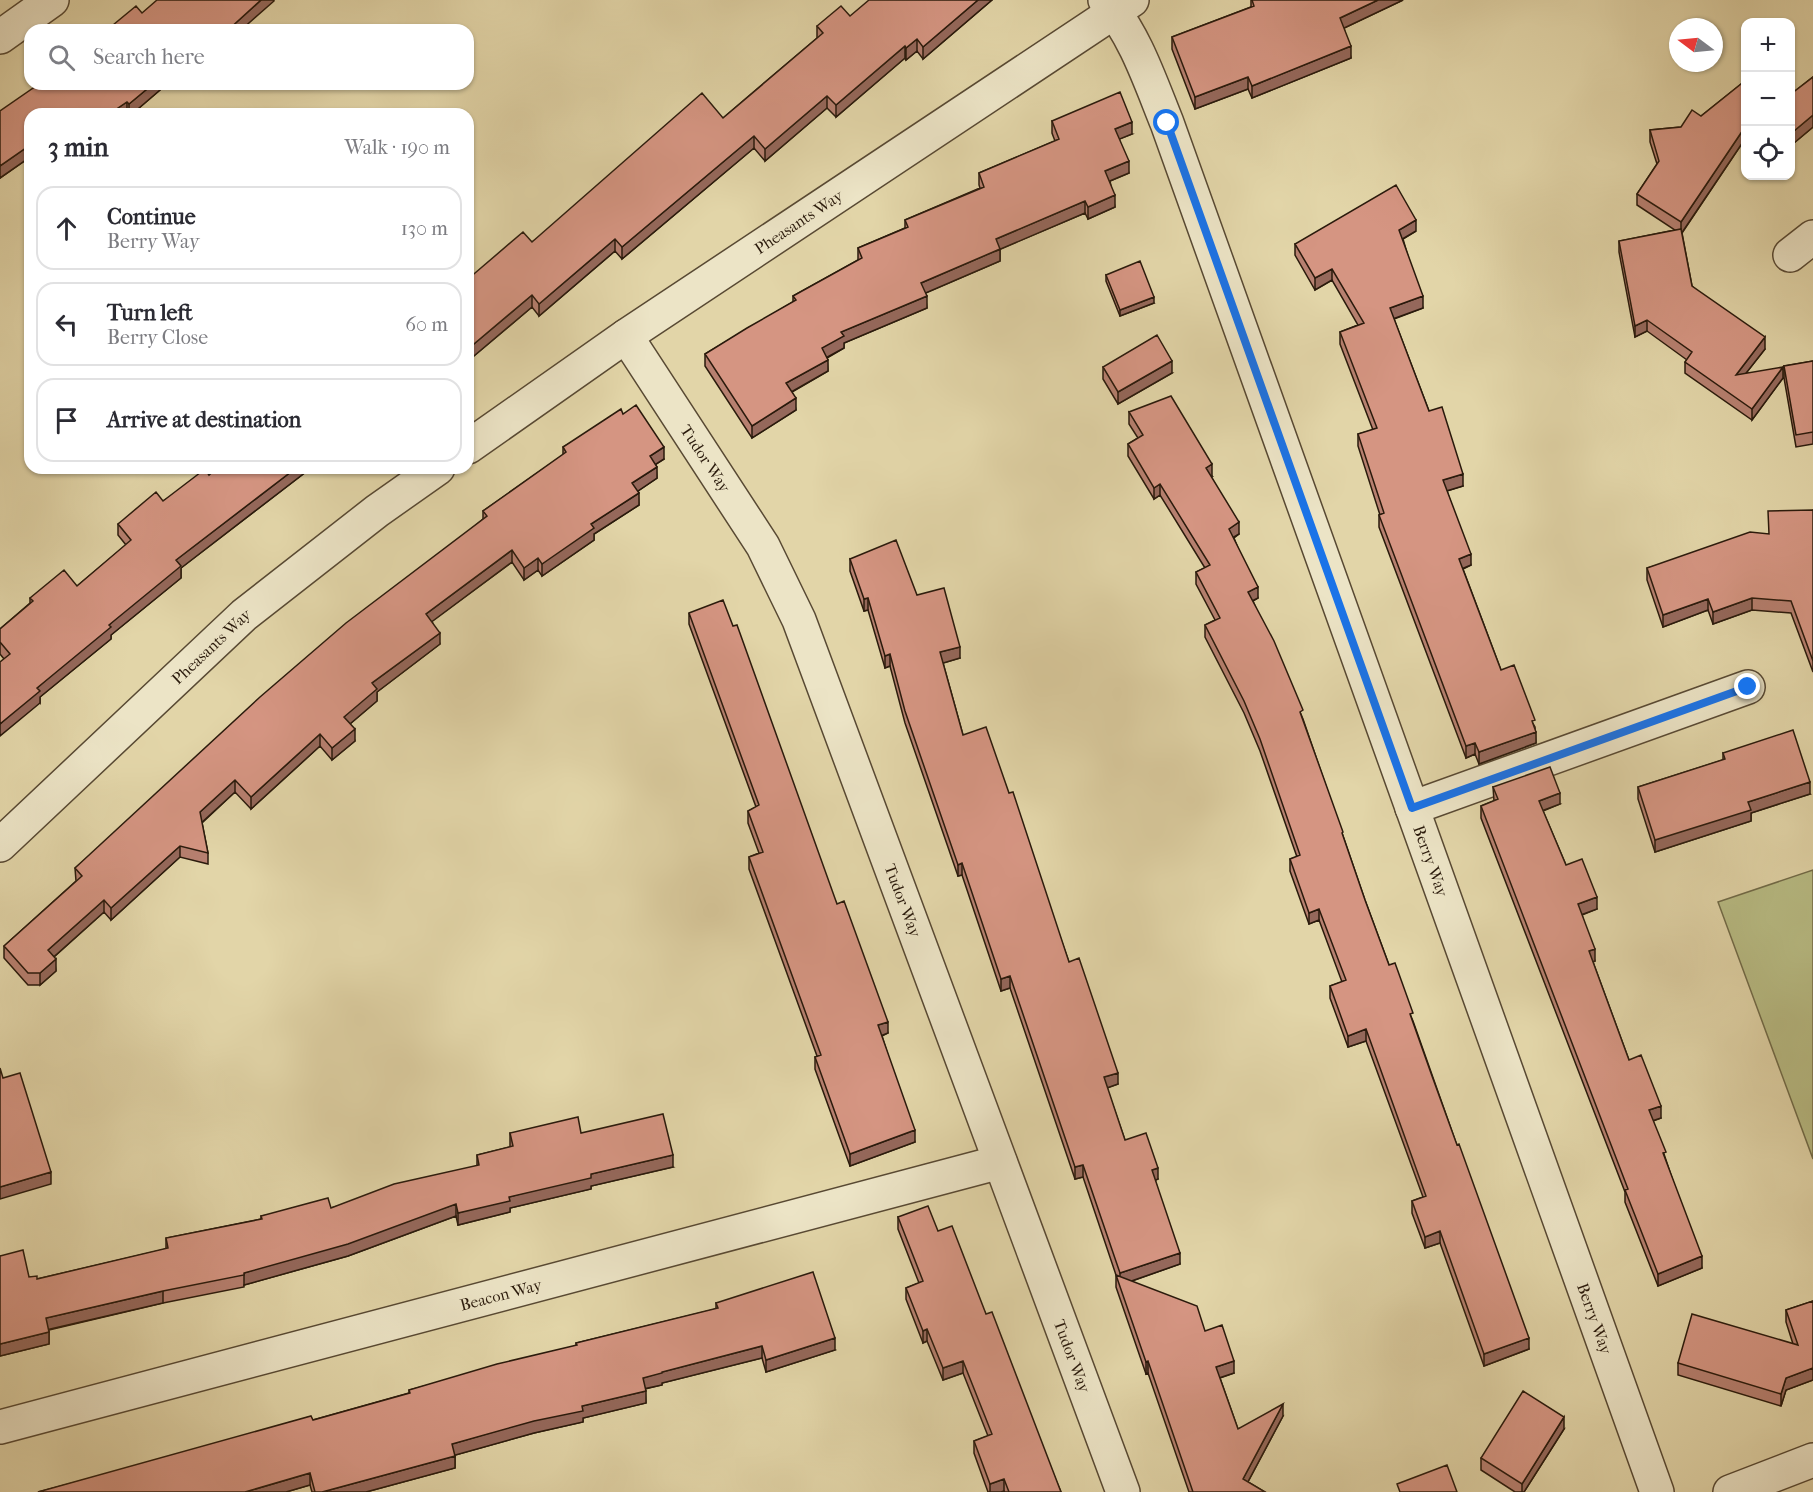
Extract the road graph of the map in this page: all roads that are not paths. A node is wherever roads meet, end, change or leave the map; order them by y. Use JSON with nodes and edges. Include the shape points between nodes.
{"nodes":[{"id":1,"x":52,"y":0,"type":"edge"},
{"id":2,"x":1117,"y":4,"type":"edge"},
{"id":3,"x":0,"y":37,"type":"edge"},
{"id":4,"x":626,"y":336,"type":"junction"},
{"id":5,"x":474,"y":443,"type":"edge"},
{"id":6,"x":429,"y":474,"type":"edge"},
{"id":7,"x":1748,"y":687,"type":"dead end"},
{"id":8,"x":1412,"y":808,"type":"junction"},
{"id":9,"x":0,"y":844,"type":"edge"},
{"id":10,"x":1000,"y":1162,"type":"junction"},
{"id":11,"x":0,"y":1427,"type":"edge"},
{"id":12,"x":1813,"y":1460,"type":"edge"},
{"id":13,"x":1123,"y":1492,"type":"edge"},
{"id":14,"x":1657,"y":1492,"type":"edge"},
{"id":15,"x":1731,"y":1492,"type":"edge"}],
"edges":[{"from":1,"to":3,"type":"street"},
{"from":2,"to":4,"type":"street","name":"Pheasants Way"},
{"from":2,"to":8,"type":"street","name":"Berry Way","via":[[1167,123]]},
{"from":4,"to":5,"type":"street","name":"Pheasants Way"},
{"from":4,"to":10,"type":"street","name":"Tudor Way","via":[[763,546],[799,620]]},
{"from":6,"to":9,"type":"street","name":"Pheasants Way","via":[[244,615]]},
{"from":7,"to":8,"type":"street"},
{"from":8,"to":14,"type":"street","name":"Berry Way"},
{"from":10,"to":11,"type":"street","name":"Beacon Way"},
{"from":10,"to":13,"type":"street","name":"Tudor Way"},
{"from":12,"to":15,"type":"street"}]}
